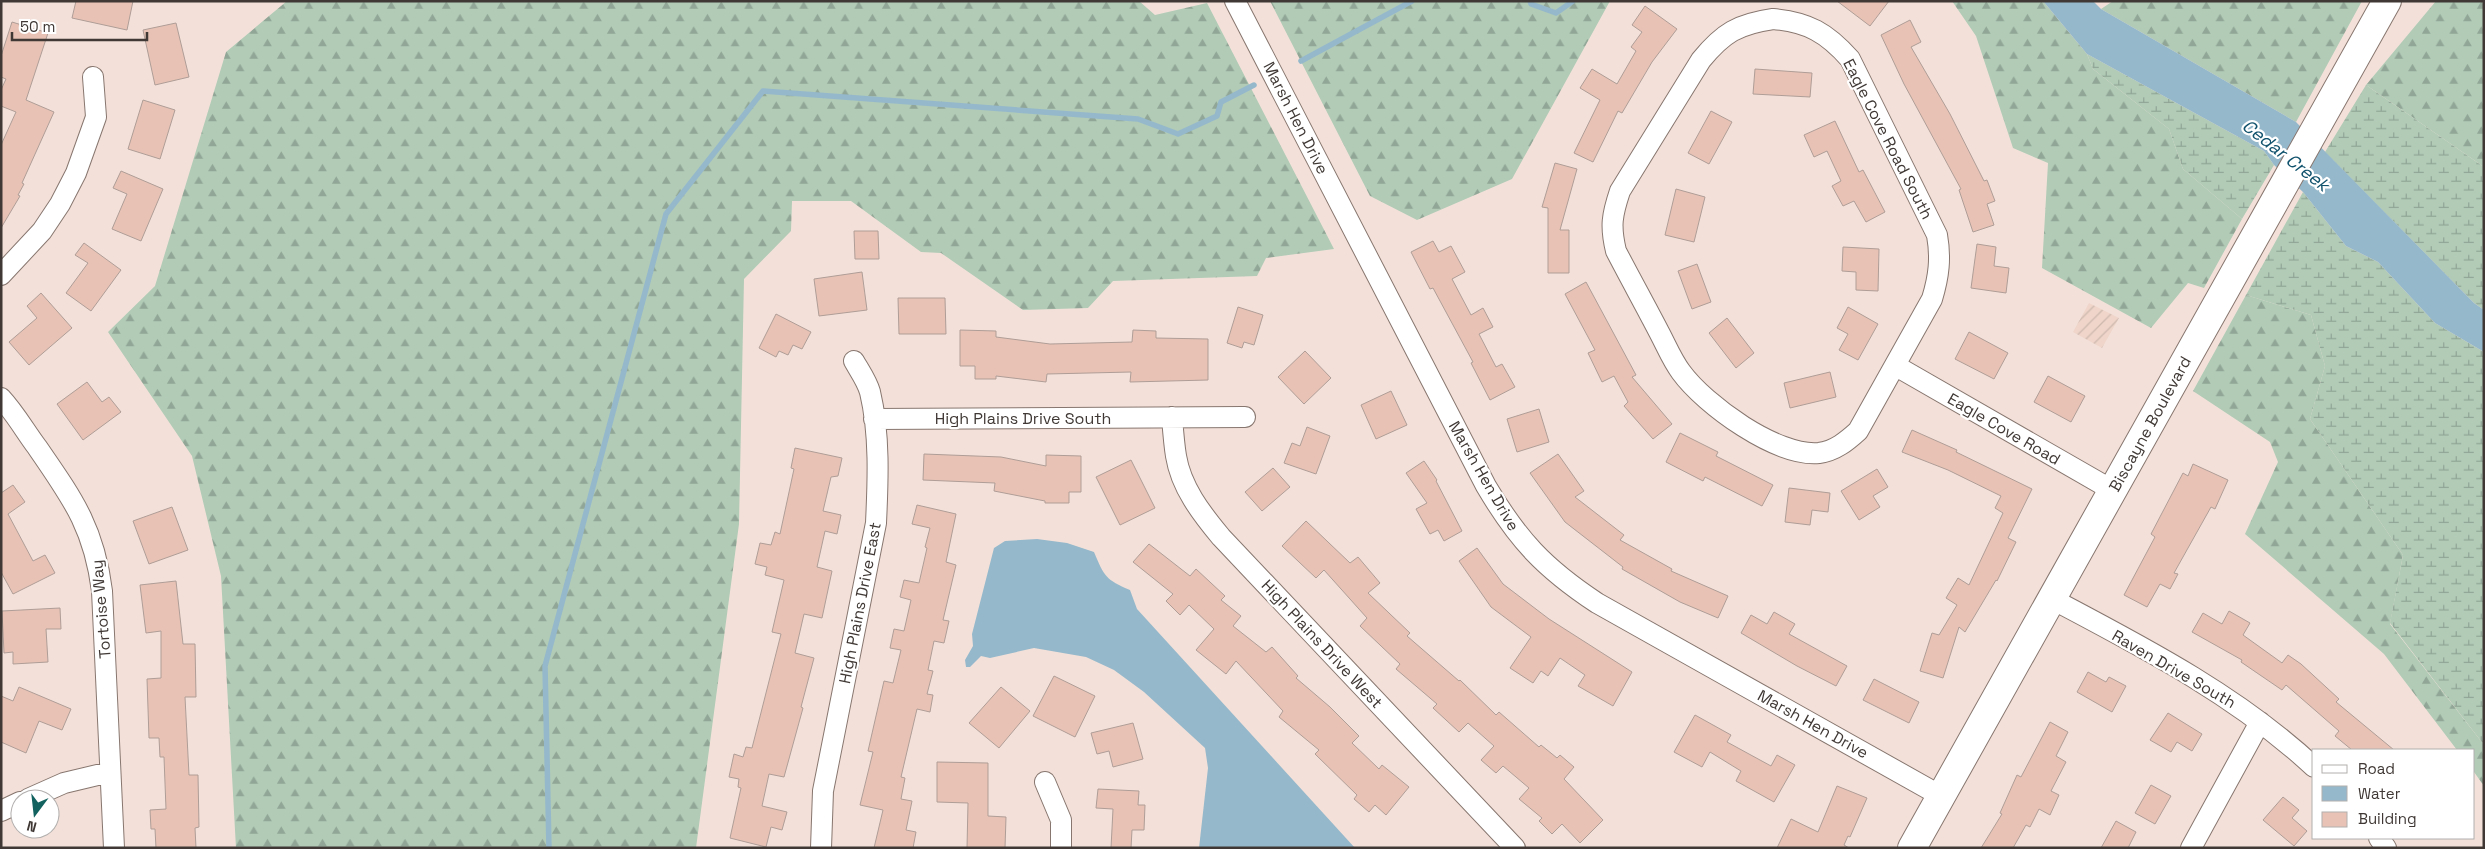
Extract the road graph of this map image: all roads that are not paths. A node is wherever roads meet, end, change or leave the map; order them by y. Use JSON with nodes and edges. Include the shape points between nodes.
{"nodes":[{"id":1,"x":1235,"y":1,"type":"edge"},
{"id":2,"x":2387,"y":1,"type":"edge"},
{"id":3,"x":93,"y":78,"type":"dead end"},
{"id":4,"x":1,"y":275,"type":"edge"},
{"id":5,"x":854,"y":361,"type":"dead end"},
{"id":6,"x":1896,"y":366,"type":"junction"},
{"id":7,"x":1,"y":398,"type":"edge"},
{"id":8,"x":1172,"y":417,"type":"junction"},
{"id":9,"x":1245,"y":418,"type":"dead end"},
{"id":10,"x":874,"y":419,"type":"junction"},
{"id":11,"x":2112,"y":490,"type":"junction"},
{"id":12,"x":2052,"y":600,"type":"junction"},
{"id":13,"x":2260,"y":722,"type":"junction"},
{"id":14,"x":2312,"y":765,"type":"edge"},
{"id":15,"x":110,"y":772,"type":"junction"},
{"id":16,"x":1045,"y":782,"type":"dead end"},
{"id":17,"x":50,"y":789,"type":"edge"},
{"id":18,"x":1941,"y":796,"type":"junction"},
{"id":19,"x":114,"y":848,"type":"edge"},
{"id":20,"x":822,"y":848,"type":"edge"},
{"id":21,"x":1061,"y":848,"type":"edge"},
{"id":22,"x":1515,"y":848,"type":"edge"},
{"id":23,"x":1912,"y":848,"type":"edge"},
{"id":24,"x":2191,"y":848,"type":"edge"}],
"edges":[{"from":1,"to":18,"type":"street","name":"Marsh Hen Drive","via":[[1486,486],[1522,541],[1565,582],[1597,603]]},
{"from":2,"to":11,"type":"street","name":"Biscayne Boulevard"},
{"from":3,"to":4,"type":"street","via":[[96,117],[76,174],[42,231]]},
{"from":5,"to":10,"type":"street","name":"High Plains Drive East","via":[[870,390]]},
{"from":6,"to":6,"type":"street","name":"Eagle Cove Road South","via":[[1858,431],[1841,446],[1820,453],[1799,452],[1780,446],[1733,419],[1698,393],[1680,371],[1616,251],[1611,230],[1620,191],[1701,60],[1715,42],[1732,29],[1766,20],[1795,21],[1835,42],[1850,59],[1938,235],[1941,257],[1932,299]]},
{"from":6,"to":11,"type":"street","name":"Eagle Cove Road"},
{"from":7,"to":15,"type":"street","name":"Tortoise Way","via":[[69,493],[87,526],[98,559]]},
{"from":8,"to":9,"type":"street","name":"High Plains Drive South"},
{"from":8,"to":10,"type":"street","name":"High Plains Drive South"},
{"from":8,"to":22,"type":"street","name":"High Plains Drive West","via":[[1176,458],[1200,512]]},
{"from":10,"to":20,"type":"street","name":"High Plains Drive East","via":[[878,490],[876,523],[824,783],[820,822]]},
{"from":11,"to":12,"type":"street","name":"Biscayne Boulevard"},
{"from":12,"to":13,"type":"street","name":"Raven Drive South","via":[[2207,685]]},
{"from":12,"to":18,"type":"street","name":"Biscayne Boulevard"},
{"from":13,"to":14,"type":"street","name":"Raven Drive South"},
{"from":13,"to":24,"type":"street"},
{"from":15,"to":17,"type":"street"},
{"from":15,"to":19,"type":"street","name":"Tortoise Way"},
{"from":16,"to":21,"type":"street","via":[[1061,820]]},
{"from":18,"to":23,"type":"street","name":"Biscayne Boulevard"}]}
